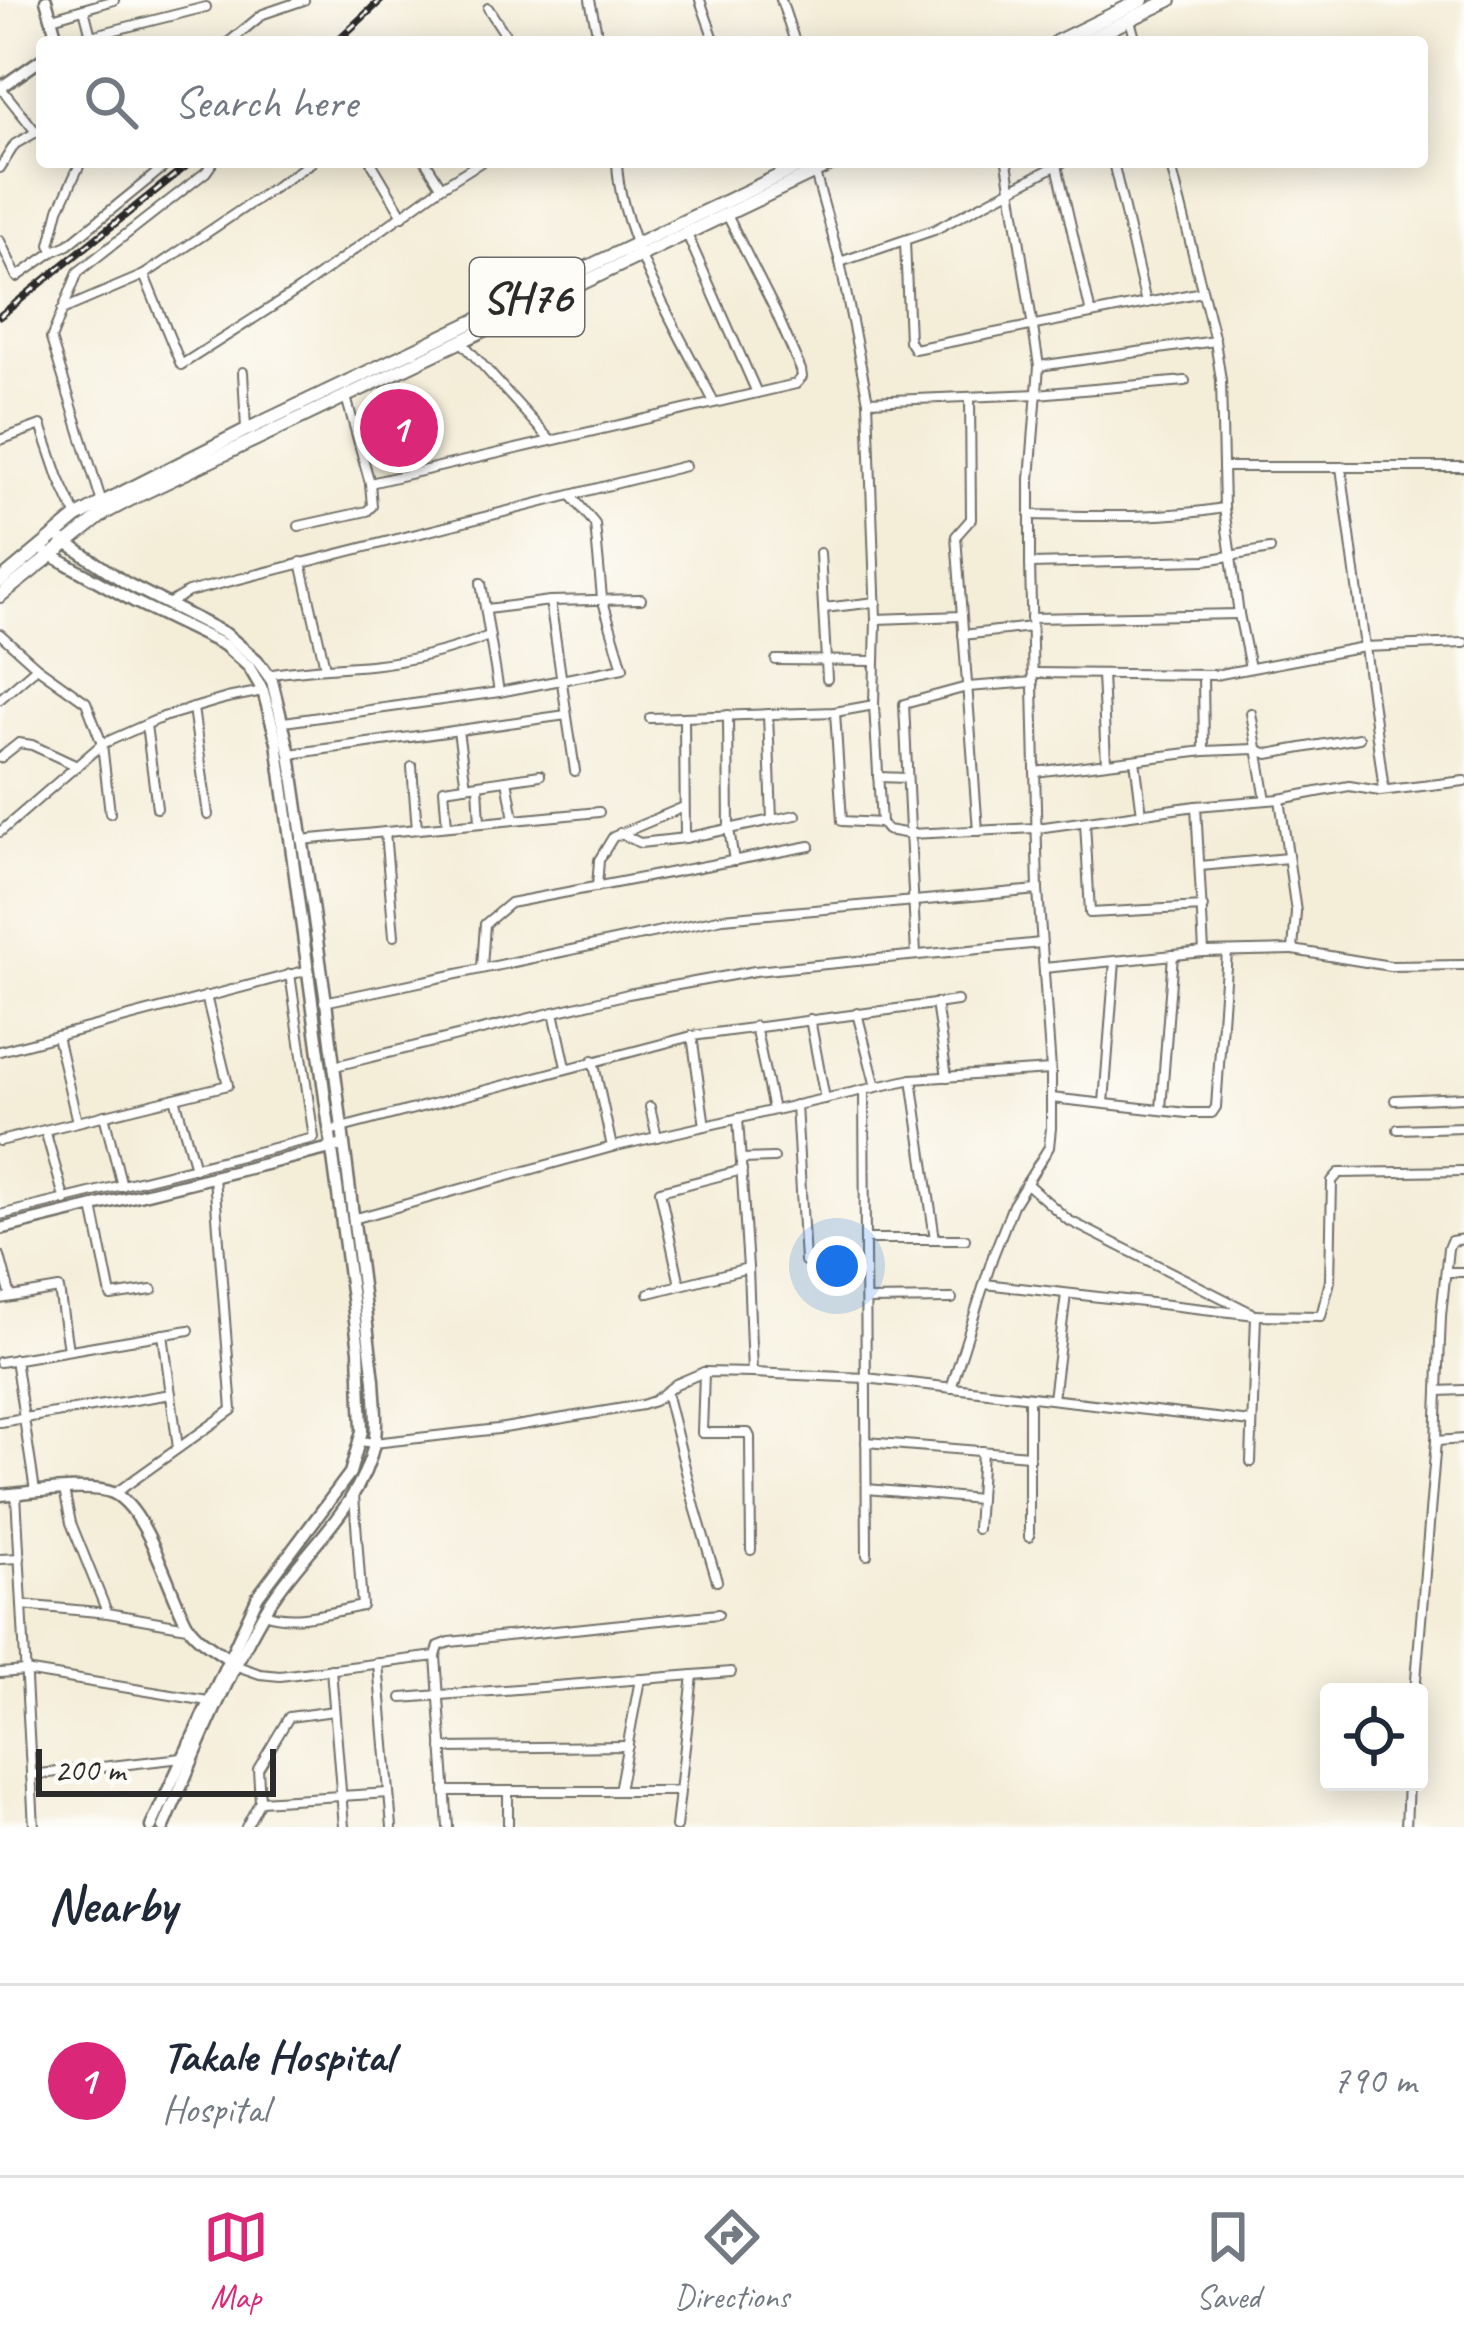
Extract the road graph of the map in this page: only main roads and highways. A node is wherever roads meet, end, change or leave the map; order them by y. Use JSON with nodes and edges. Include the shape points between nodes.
{"nodes":[{"id":1,"x":46,"y":0,"type":"edge"},
{"id":2,"x":1142,"y":0,"type":"edge"},
{"id":3,"x":1170,"y":0,"type":"edge"},
{"id":4,"x":56,"y":36,"type":"edge"},
{"id":5,"x":1068,"y":36,"type":"edge"},
{"id":6,"x":1096,"y":36,"type":"edge"},
{"id":7,"x":36,"y":62,"type":"edge"},
{"id":8,"x":0,"y":88,"type":"edge"},
{"id":9,"x":810,"y":168,"type":"edge"},
{"id":10,"x":810,"y":168,"type":"edge"},
{"id":11,"x":639,"y":248,"type":"junction"},
{"id":12,"x":61,"y":539,"type":"junction"},
{"id":13,"x":46,"y":551,"type":"junction"},
{"id":14,"x":0,"y":581,"type":"edge"},
{"id":15,"x":0,"y":596,"type":"edge"},
{"id":16,"x":263,"y":682,"type":"junction"},
{"id":17,"x":297,"y":840,"type":"junction"},
{"id":18,"x":320,"y":1002,"type":"junction"},
{"id":19,"x":336,"y":1130,"type":"junction"},
{"id":20,"x":338,"y":1147,"type":"junction"},
{"id":21,"x":0,"y":1229,"type":"edge"},
{"id":22,"x":0,"y":1495,"type":"edge"},
{"id":23,"x":233,"y":1662,"type":"junction"},
{"id":24,"x":151,"y":1827,"type":"edge"},
{"id":25,"x":164,"y":1827,"type":"edge"}],
"edges":[{"from":1,"to":4,"type":"main road"},
{"from":2,"to":5,"type":"main road"},
{"from":3,"to":6,"type":"main road"},
{"from":7,"to":8,"type":"main road"},
{"from":9,"to":11,"type":"main road","number":"SH76"},
{"from":10,"to":11,"type":"main road","number":"SH76"},
{"from":11,"to":12,"type":"main road","number":"SH76"},
{"from":11,"to":12,"type":"main road","number":"SH76","via":[[246,430],[77,517]]},
{"from":12,"to":13,"type":"main road","number":"SH76"},
{"from":12,"to":16,"type":"main road","via":[[226,634]]},
{"from":13,"to":14,"type":"main road","number":"SH76"},
{"from":13,"to":15,"type":"main road","number":"SH76"},
{"from":13,"to":16,"type":"main road","via":[[224,645]]},
{"from":16,"to":17,"type":"main road"},
{"from":16,"to":17,"type":"main road","via":[[284,722]]},
{"from":17,"to":18,"type":"main road"},
{"from":17,"to":18,"type":"main road","via":[[308,970]]},
{"from":18,"to":19,"type":"main road"},
{"from":18,"to":19,"type":"main road"},
{"from":19,"to":20,"type":"main road"},
{"from":20,"to":21,"type":"main road"},
{"from":20,"to":23,"type":"main road","via":[[360,1441],[345,1483],[258,1596]]},
{"from":20,"to":23,"type":"main road","via":[[374,1380],[374,1443],[354,1495]]},
{"from":22,"to":23,"type":"main road","via":[[114,1494],[152,1542],[189,1627]]},
{"from":23,"to":24,"type":"main road"},
{"from":23,"to":25,"type":"main road"}]}
